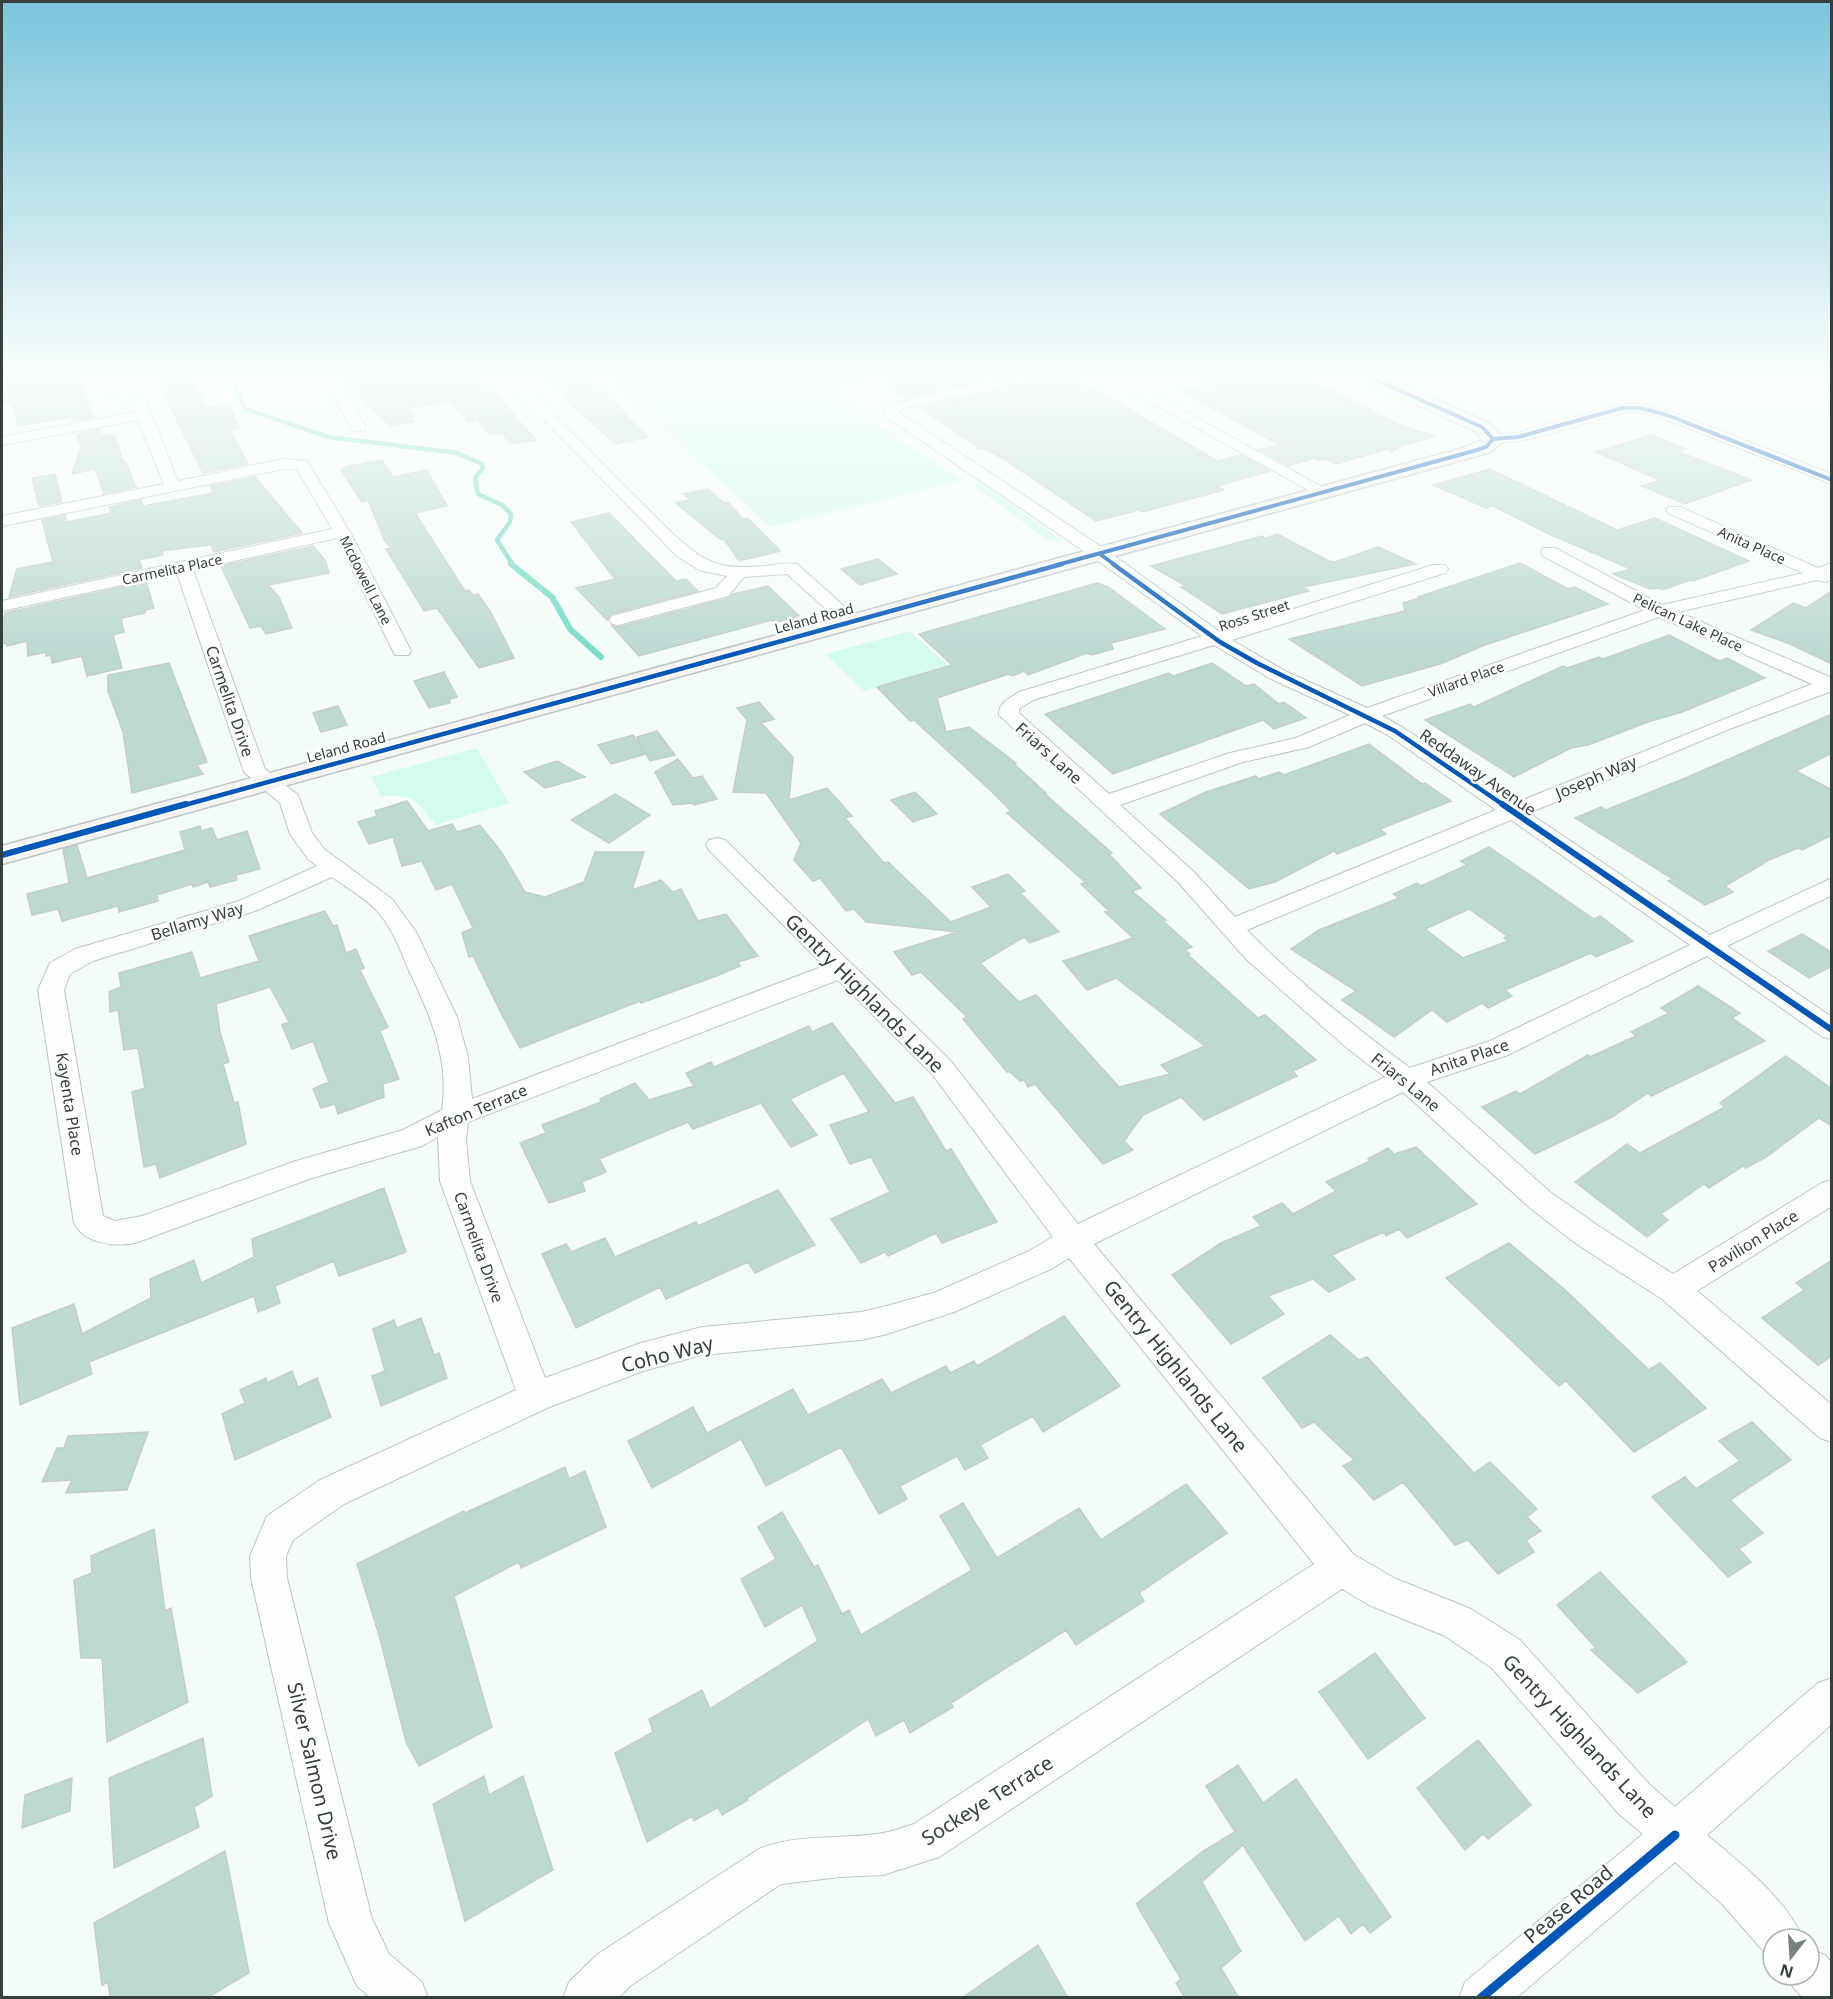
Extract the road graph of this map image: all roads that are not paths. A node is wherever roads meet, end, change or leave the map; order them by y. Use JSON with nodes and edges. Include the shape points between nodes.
{"nodes":[{"id":1,"x":166,"y":469,"type":"edge"},
{"id":2,"x":258,"y":469,"type":"edge"},
{"id":3,"x":305,"y":469,"type":"edge"},
{"id":4,"x":600,"y":469,"type":"edge"},
{"id":5,"x":974,"y":469,"type":"edge"},
{"id":6,"x":1281,"y":469,"type":"edge"},
{"id":7,"x":1406,"y":469,"type":"edge"},
{"id":8,"x":1805,"y":469,"type":"edge"},
{"id":9,"x":1832,"y":480,"type":"edge"},
{"id":10,"x":173,"y":487,"type":"junction"},
{"id":11,"x":1323,"y":492,"type":"junction"},
{"id":12,"x":1674,"y":510,"type":"dead end"},
{"id":13,"x":2,"y":521,"type":"edge"},
{"id":14,"x":342,"y":532,"type":"junction"},
{"id":15,"x":1549,"y":552,"type":"dead end"},
{"id":16,"x":1100,"y":554,"type":"junction"},
{"id":17,"x":183,"y":567,"type":"junction"},
{"id":18,"x":1439,"y":569,"type":"dead end"},
{"id":19,"x":739,"y":571,"type":"junction"},
{"id":20,"x":1827,"y":574,"type":"edge"},
{"id":21,"x":2,"y":606,"type":"edge"},
{"id":22,"x":1660,"y":611,"type":"junction"},
{"id":23,"x":618,"y":620,"type":"dead end"},
{"id":24,"x":850,"y":621,"type":"junction"},
{"id":25,"x":1217,"y":639,"type":"junction"},
{"id":26,"x":402,"y":651,"type":"dead end"},
{"id":27,"x":1830,"y":685,"type":"edge"},
{"id":28,"x":1009,"y":708,"type":"joint"},
{"id":29,"x":1366,"y":715,"type":"junction"},
{"id":30,"x":267,"y":781,"type":"junction"},
{"id":31,"x":1105,"y":803,"type":"junction"},
{"id":32,"x":1513,"y":812,"type":"junction"},
{"id":33,"x":717,"y":845,"type":"dead end"},
{"id":34,"x":2,"y":855,"type":"edge"},
{"id":35,"x":333,"y":867,"type":"junction"},
{"id":36,"x":1832,"y":885,"type":"edge"},
{"id":37,"x":1231,"y":928,"type":"junction"},
{"id":38,"x":1709,"y":946,"type":"junction"},
{"id":39,"x":59,"y":969,"type":"joint"},
{"id":40,"x":841,"y":969,"type":"junction"},
{"id":41,"x":1832,"y":1030,"type":"edge"},
{"id":42,"x":1406,"y":1079,"type":"junction"},
{"id":43,"x":456,"y":1116,"type":"junction"},
{"id":44,"x":1832,"y":1191,"type":"edge"},
{"id":45,"x":105,"y":1233,"type":"joint"},
{"id":46,"x":1073,"y":1240,"type":"junction"},
{"id":47,"x":1673,"y":1290,"type":"junction"},
{"id":48,"x":535,"y":1396,"type":"junction"},
{"id":49,"x":1832,"y":1427,"type":"edge"},
{"id":50,"x":280,"y":1528,"type":"joint"},
{"id":51,"x":1340,"y":1567,"type":"junction"},
{"id":52,"x":1832,"y":1697,"type":"edge"},
{"id":53,"x":1675,"y":1835,"type":"junction"},
{"id":54,"x":1770,"y":1927,"type":"edge"},
{"id":55,"x":1821,"y":1984,"type":"edge"},
{"id":56,"x":1832,"y":1996,"type":"edge"},
{"id":57,"x":406,"y":1998,"type":"edge"},
{"id":58,"x":585,"y":1998,"type":"edge"},
{"id":59,"x":1481,"y":1998,"type":"edge"}],
"edges":[{"from":1,"to":10,"type":"street"},
{"from":2,"to":10,"type":"street","name":"Mcdowell Lane"},
{"from":3,"to":14,"type":"street","name":"Mcdowell Lane"},
{"from":4,"to":19,"type":"street","via":[[693,560]]},
{"from":5,"to":16,"type":"street","name":"Reddaway Avenue"},
{"from":6,"to":11,"type":"street"},
{"from":7,"to":11,"type":"street","name":"Leland Road"},
{"from":8,"to":9,"type":"street"},
{"from":10,"to":13,"type":"street"},
{"from":11,"to":16,"type":"street","name":"Leland Road"},
{"from":12,"to":20,"type":"street","name":"Anita Place"},
{"from":14,"to":17,"type":"street","name":"Carmelita Place"},
{"from":14,"to":26,"type":"street","name":"Mcdowell Lane"},
{"from":15,"to":22,"type":"street","name":"Pelican Lake Place"},
{"from":16,"to":24,"type":"street","name":"Leland Road"},
{"from":16,"to":25,"type":"street","name":"Reddaway Avenue"},
{"from":17,"to":21,"type":"street","name":"Carmelita Place"},
{"from":17,"to":30,"type":"street","name":"Carmelita Drive","via":[[255,772]]},
{"from":18,"to":25,"type":"street","name":"Ross Street"},
{"from":19,"to":23,"type":"street","via":[[722,592]]},
{"from":19,"to":24,"type":"street","via":[[790,568]]},
{"from":20,"to":22,"type":"street","name":"Villard Place"},
{"from":22,"to":27,"type":"street","name":"Pelican Lake Place"},
{"from":22,"to":29,"type":"street","name":"Villard Place"},
{"from":24,"to":30,"type":"street","name":"Leland Road"},
{"from":25,"to":28,"type":"street","name":"Ross Street","via":[[1026,696]]},
{"from":25,"to":29,"type":"street","name":"Reddaway Avenue","via":[[1278,675]]},
{"from":27,"to":32,"type":"street","name":"Joseph Way"},
{"from":28,"to":31,"type":"street","name":"Friars Lane","via":[[1013,721]]},
{"from":29,"to":31,"type":"street","name":"Villard Place","via":[[1302,743],[1237,757]]},
{"from":29,"to":32,"type":"street","name":"Reddaway Avenue"},
{"from":30,"to":34,"type":"street","name":"Leland Road"},
{"from":30,"to":35,"type":"street","name":"Carmelita Drive","via":[[290,800],[301,834],[316,854]]},
{"from":31,"to":37,"type":"street","name":"Friars Lane","via":[[1185,876]]},
{"from":32,"to":37,"type":"street","name":"Joseph Way"},
{"from":32,"to":38,"type":"street","name":"Reddaway Avenue"},
{"from":33,"to":40,"type":"street","name":"Gentry Highlands Lane"},
{"from":35,"to":39,"type":"street","name":"Bellamy Way","via":[[256,902],[84,955]]},
{"from":35,"to":43,"type":"street","name":"Carmelita Drive","via":[[384,904],[404,932],[444,1017],[455,1057],[459,1091]]},
{"from":36,"to":38,"type":"street","name":"Anita Place"},
{"from":37,"to":42,"type":"street","name":"Friars Lane","via":[[1356,1041]]},
{"from":38,"to":41,"type":"street","name":"Reddaway Avenue"},
{"from":38,"to":42,"type":"street","name":"Anita Place","via":[[1499,1048]]},
{"from":39,"to":45,"type":"street","name":"Kayenta Place","via":[[51,990],[89,1223]]},
{"from":40,"to":43,"type":"street","name":"Kafton Terrace"},
{"from":40,"to":46,"type":"street","name":"Gentry Highlands Lane","via":[[941,1067]]},
{"from":42,"to":46,"type":"street","name":"Anita Place"},
{"from":42,"to":47,"type":"street","name":"Friars Lane","via":[[1540,1200]]},
{"from":43,"to":45,"type":"street","name":"Kafton Terrace","via":[[412,1138],[306,1169],[144,1228],[123,1235]]},
{"from":43,"to":48,"type":"street","name":"Carmelita Drive","via":[[452,1140],[455,1181]]},
{"from":44,"to":47,"type":"street","name":"Pavilion Place"},
{"from":46,"to":48,"type":"street","name":"Coho Way","via":[[1040,1260],[943,1303],[898,1317],[861,1326],[702,1341],[641,1357]]},
{"from":46,"to":51,"type":"street","name":"Gentry Highlands Lane"},
{"from":47,"to":49,"type":"street","name":"Friars Lane"},
{"from":48,"to":50,"type":"street","name":"Coho Way","via":[[332,1492]]},
{"from":50,"to":57,"type":"street","name":"Silver Salmon Drive","via":[[268,1556],[268,1578],[351,1923],[373,1970]]},
{"from":51,"to":53,"type":"street","name":"Gentry Highlands Lane","via":[[1382,1592],[1458,1622],[1506,1654],[1634,1799]]},
{"from":51,"to":58,"type":"street","name":"Sockeye Terrace","via":[[924,1842],[883,1854],[774,1864],[614,1970]]},
{"from":52,"to":53,"type":"street","name":"Pease Road"},
{"from":53,"to":54,"type":"street","name":"Gentry Highlands Lane","via":[[1738,1890]]},
{"from":53,"to":59,"type":"street","name":"Pease Road"},
{"from":55,"to":56,"type":"street"}]}
